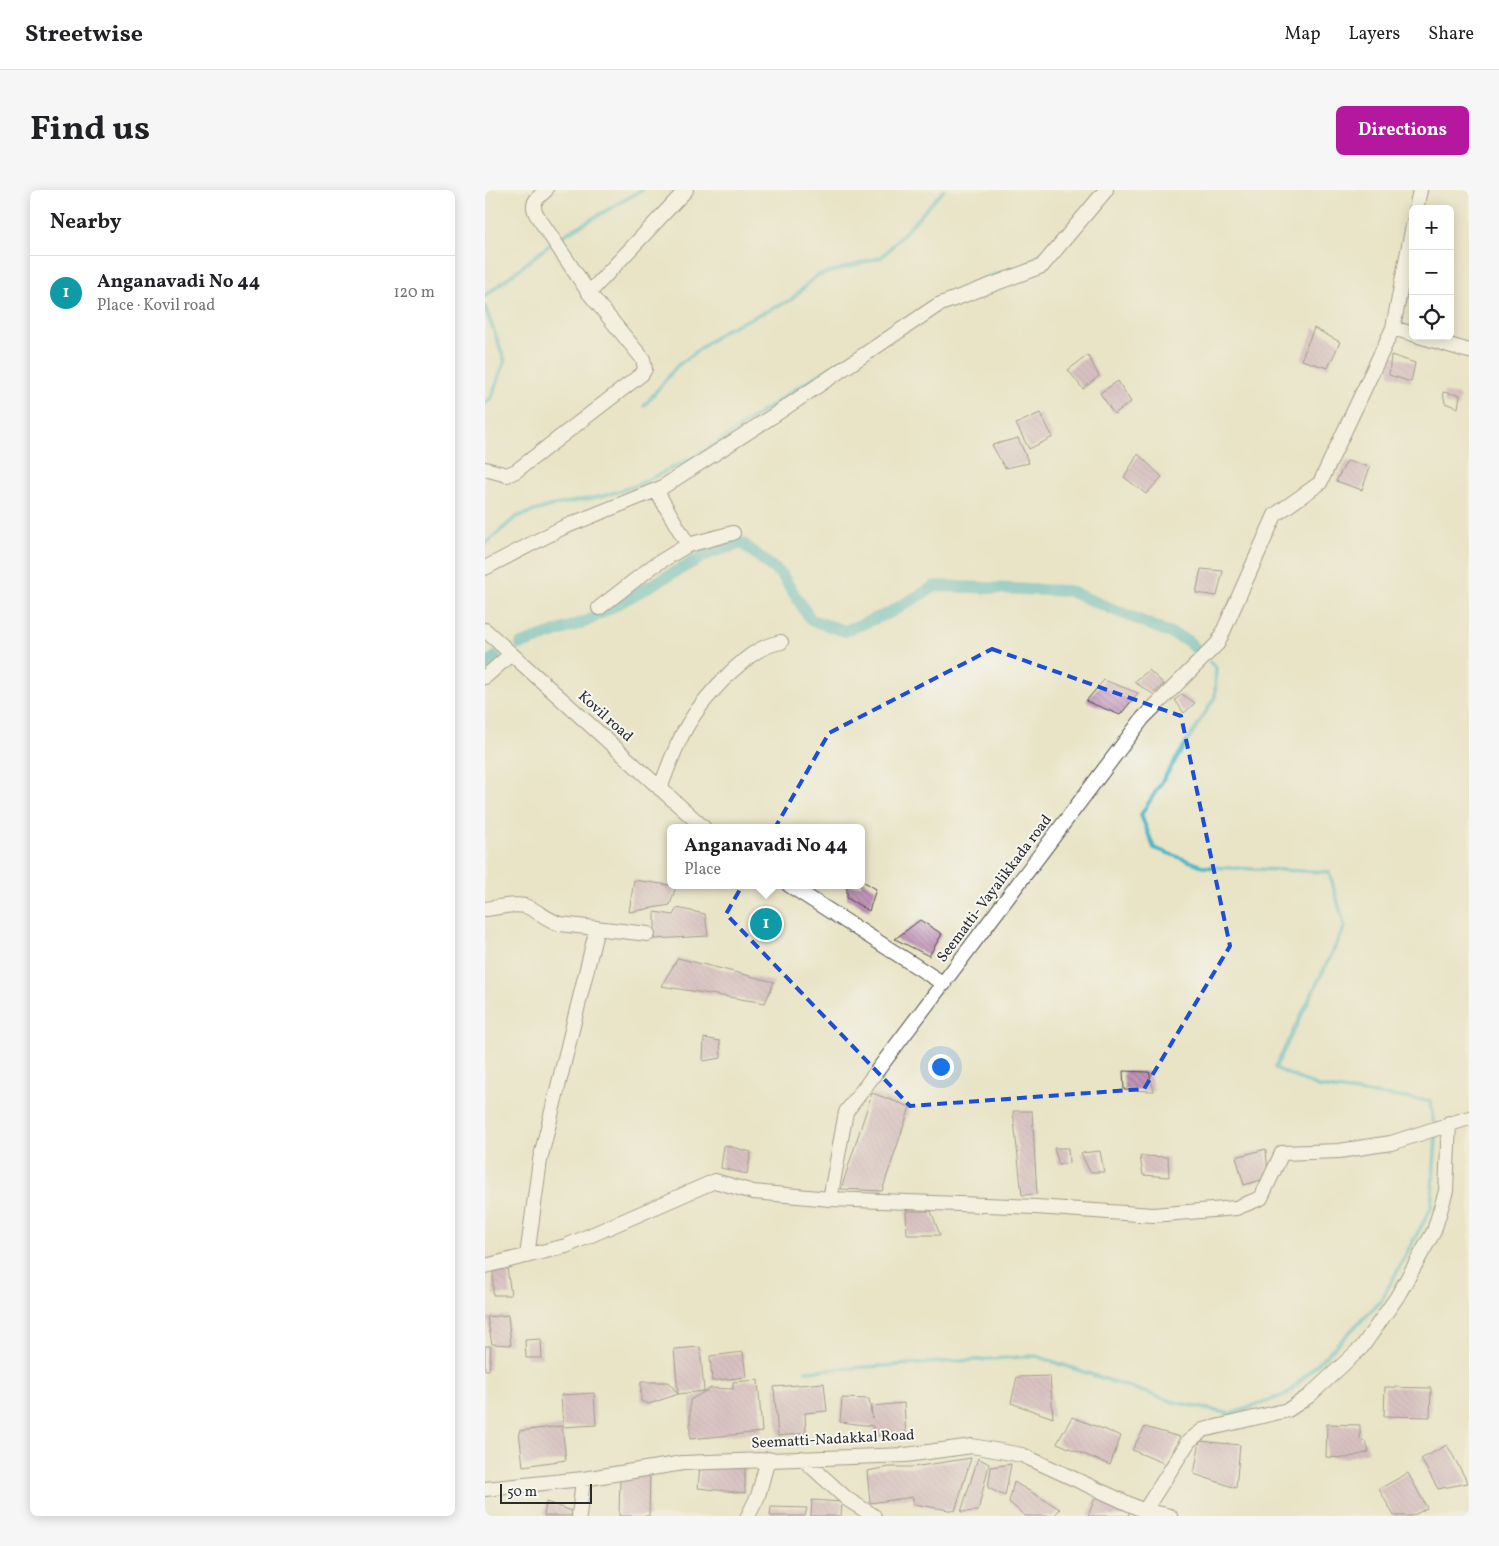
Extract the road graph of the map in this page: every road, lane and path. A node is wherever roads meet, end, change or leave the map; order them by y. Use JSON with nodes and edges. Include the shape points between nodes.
{"nodes":[{"id":1,"x":546,"y":190,"type":"edge"},
{"id":2,"x":686,"y":190,"type":"edge"},
{"id":3,"x":1106,"y":190,"type":"edge"},
{"id":4,"x":1420,"y":190,"type":"edge"},
{"id":5,"x":1417,"y":205,"type":"edge"},
{"id":6,"x":1409,"y":246,"type":"edge"},
{"id":7,"x":589,"y":292,"type":"junction"},
{"id":8,"x":1393,"y":328,"type":"junction"},
{"id":9,"x":1409,"y":333,"type":"edge"},
{"id":10,"x":1432,"y":340,"type":"edge"},
{"id":11,"x":1469,"y":351,"type":"edge"},
{"id":12,"x":485,"y":469,"type":"edge"},
{"id":13,"x":656,"y":490,"type":"junction"},
{"id":14,"x":733,"y":534,"type":"dead end"},
{"id":15,"x":688,"y":545,"type":"junction"},
{"id":16,"x":485,"y":568,"type":"edge"},
{"id":17,"x":599,"y":608,"type":"dead end"},
{"id":18,"x":485,"y":630,"type":"edge"},
{"id":19,"x":781,"y":642,"type":"dead end"},
{"id":20,"x":511,"y":654,"type":"junction"},
{"id":21,"x":485,"y":677,"type":"edge"},
{"id":22,"x":660,"y":789,"type":"junction"},
{"id":23,"x":699,"y":824,"type":"edge"},
{"id":24,"x":795,"y":889,"type":"edge"},
{"id":25,"x":485,"y":909,"type":"edge"},
{"id":26,"x":597,"y":928,"type":"junction"},
{"id":27,"x":648,"y":934,"type":"dead end"},
{"id":28,"x":944,"y":984,"type":"junction"},
{"id":29,"x":1469,"y":1118,"type":"edge"},
{"id":30,"x":1449,"y":1123,"type":"junction"},
{"id":31,"x":830,"y":1199,"type":"junction"},
{"id":32,"x":527,"y":1256,"type":"junction"},
{"id":33,"x":485,"y":1266,"type":"edge"},
{"id":34,"x":802,"y":1458,"type":"junction"},
{"id":35,"x":768,"y":1460,"type":"junction"},
{"id":36,"x":583,"y":1479,"type":"junction"},
{"id":37,"x":485,"y":1489,"type":"edge"},
{"id":38,"x":1145,"y":1510,"type":"junction"},
{"id":39,"x":579,"y":1516,"type":"edge"},
{"id":40,"x":748,"y":1516,"type":"edge"},
{"id":41,"x":874,"y":1516,"type":"edge"},
{"id":42,"x":1170,"y":1516,"type":"edge"}],
"edges":[{"from":1,"to":7,"type":"street","via":[[535,199],[533,209]]},
{"from":2,"to":7,"type":"street"},
{"from":3,"to":13,"type":"street","via":[[1042,266],[938,305]]},
{"from":4,"to":5,"type":"street"},
{"from":6,"to":8,"type":"street","name":"Seematti- Vayalikkada road"},
{"from":7,"to":12,"type":"street","via":[[643,359],[645,369],[516,471],[507,475]]},
{"from":8,"to":9,"type":"street"},
{"from":8,"to":28,"type":"street","name":"Seematti- Vayalikkada road","via":[[1320,483],[1275,515],[1218,643],[1143,718]]},
{"from":10,"to":11,"type":"street"},
{"from":13,"to":15,"type":"street"},
{"from":13,"to":16,"type":"street","via":[[562,528]]},
{"from":14,"to":15,"type":"street"},
{"from":15,"to":17,"type":"street","via":[[653,566]]},
{"from":18,"to":20,"type":"street","name":"Kovil road"},
{"from":19,"to":22,"type":"street","via":[[757,650],[708,695],[687,723]]},
{"from":20,"to":21,"type":"street"},
{"from":20,"to":22,"type":"street","name":"Kovil road"},
{"from":22,"to":23,"type":"street","name":"Kovil road"},
{"from":24,"to":28,"type":"street"},
{"from":25,"to":26,"type":"street","via":[[525,906],[551,921]]},
{"from":26,"to":27,"type":"street"},
{"from":26,"to":32,"type":"street","via":[[541,1160]]},
{"from":28,"to":31,"type":"street","name":"Seematti- Vayalikkada road","via":[[846,1112]]},
{"from":29,"to":30,"type":"street"},
{"from":30,"to":31,"type":"street","via":[[1391,1142],[1339,1151],[1282,1153],[1261,1198],[1236,1208],[1153,1215]]},
{"from":30,"to":38,"type":"street","via":[[1446,1191],[1434,1231],[1397,1296],[1361,1348],[1309,1396],[1288,1410],[1203,1430],[1189,1441]]},
{"from":31,"to":32,"type":"street","via":[[753,1192],[715,1181],[566,1246]]},
{"from":32,"to":33,"type":"street"},
{"from":34,"to":35,"type":"street","name":"Seematti-Nadakkal Road"},
{"from":34,"to":38,"type":"street","name":"Seematti-Nadakkal Road","via":[[906,1454],[971,1446],[1022,1455]]},
{"from":34,"to":41,"type":"street","via":[[847,1499]]},
{"from":35,"to":36,"type":"street","name":"Seematti-Nadakkal Road","via":[[683,1462]]},
{"from":35,"to":40,"type":"street","via":[[759,1496]]},
{"from":36,"to":37,"type":"street","name":"Seematti-Nadakkal Road"},
{"from":36,"to":39,"type":"street"},
{"from":38,"to":42,"type":"street","name":"Seematti-Nadakkal Road"}]}
